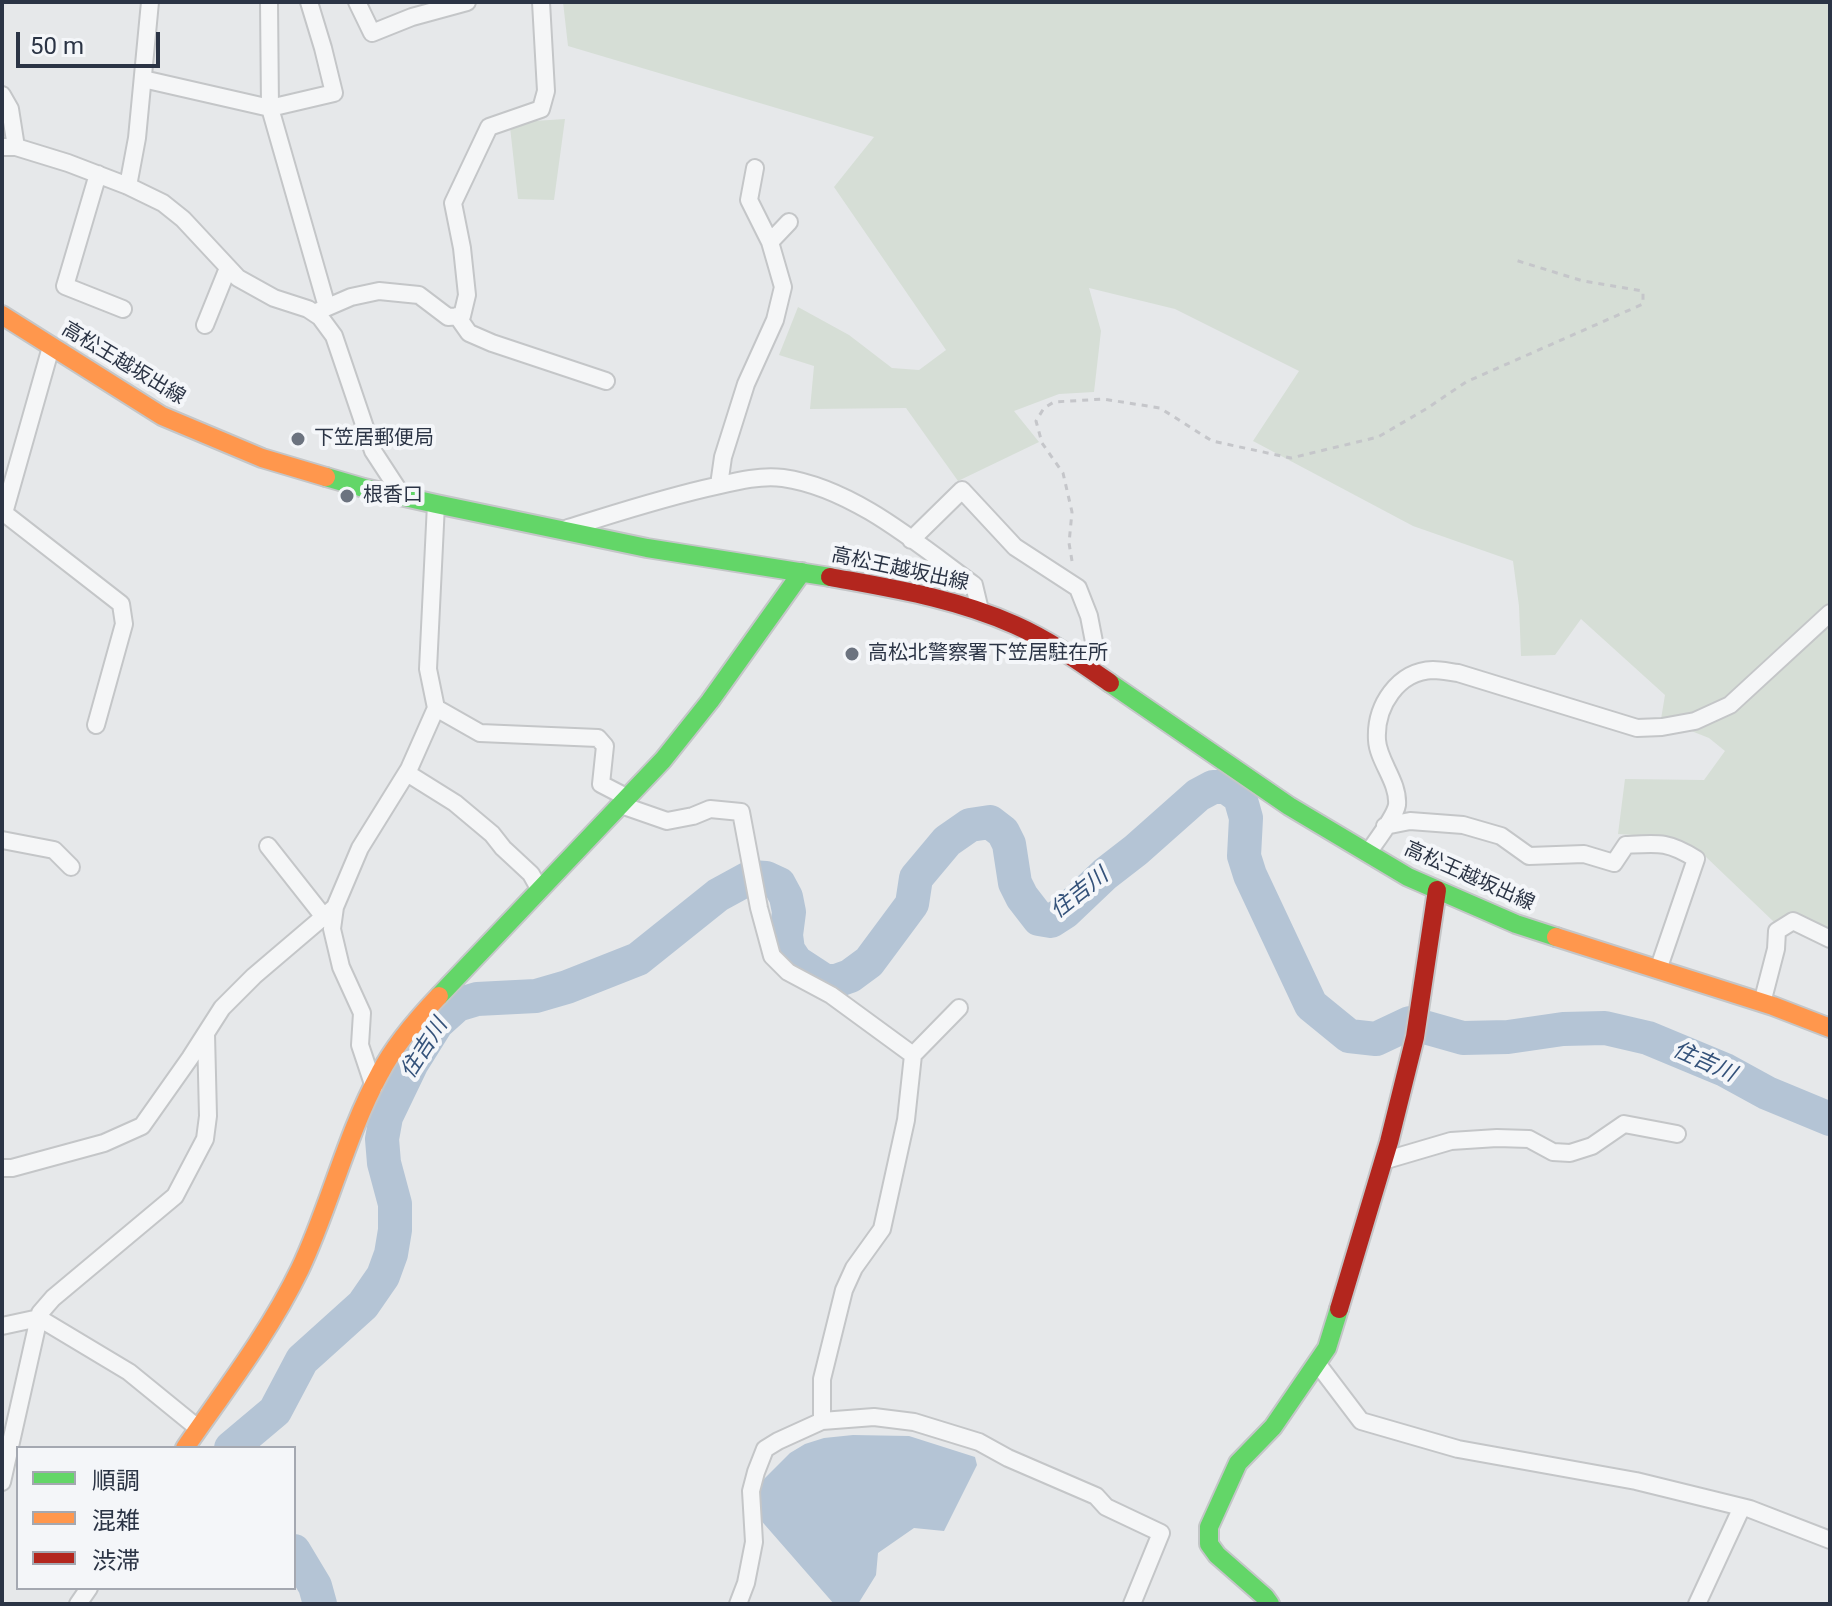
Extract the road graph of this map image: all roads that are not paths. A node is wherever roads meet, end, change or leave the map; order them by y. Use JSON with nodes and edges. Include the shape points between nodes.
{"nodes":[{"id":1,"x":150,"y":2,"type":"edge"},
{"id":2,"x":269,"y":2,"type":"edge"},
{"id":3,"x":309,"y":2,"type":"edge"},
{"id":4,"x":357,"y":2,"type":"edge"},
{"id":5,"x":467,"y":2,"type":"edge"},
{"id":6,"x":541,"y":2,"type":"edge"},
{"id":7,"x":143,"y":79,"type":"junction"},
{"id":8,"x":2,"y":95,"type":"edge"},
{"id":9,"x":270,"y":108,"type":"junction"},
{"id":10,"x":9,"y":147,"type":"edge"},
{"id":11,"x":755,"y":168,"type":"dead end"},
{"id":12,"x":98,"y":174,"type":"junction"},
{"id":13,"x":128,"y":186,"type":"junction"},
{"id":14,"x":789,"y":222,"type":"dead end"},
{"id":15,"x":770,"y":242,"type":"junction"},
{"id":16,"x":228,"y":268,"type":"junction"},
{"id":17,"x":123,"y":309,"type":"dead end"},
{"id":18,"x":320,"y":310,"type":"junction"},
{"id":19,"x":2,"y":315,"type":"edge"},
{"id":20,"x":457,"y":316,"type":"junction"},
{"id":21,"x":205,"y":325,"type":"dead end"},
{"id":22,"x":51,"y":347,"type":"junction"},
{"id":23,"x":606,"y":381,"type":"dead end"},
{"id":24,"x":719,"y":485,"type":"junction"},
{"id":25,"x":403,"y":497,"type":"junction"},
{"id":26,"x":436,"y":504,"type":"junction"},
{"id":27,"x":562,"y":530,"type":"junction"},
{"id":28,"x":911,"y":540,"type":"junction"},
{"id":29,"x":802,"y":572,"type":"junction"},
{"id":30,"x":980,"y":610,"type":"junction"},
{"id":31,"x":1830,"y":613,"type":"edge"},
{"id":32,"x":1090,"y":669,"type":"junction"},
{"id":33,"x":436,"y":708,"type":"junction"},
{"id":34,"x":96,"y":725,"type":"dead end"},
{"id":35,"x":407,"y":773,"type":"junction"},
{"id":36,"x":624,"y":801,"type":"junction"},
{"id":37,"x":1385,"y":826,"type":"junction"},
{"id":38,"x":2,"y":840,"type":"edge"},
{"id":39,"x":268,"y":846,"type":"dead end"},
{"id":40,"x":1368,"y":853,"type":"junction"},
{"id":41,"x":71,"y":867,"type":"dead end"},
{"id":42,"x":540,"y":890,"type":"junction"},
{"id":43,"x":1437,"y":890,"type":"junction"},
{"id":44,"x":329,"y":912,"type":"junction"},
{"id":45,"x":1830,"y":939,"type":"edge"},
{"id":46,"x":1658,"y":970,"type":"junction"},
{"id":47,"x":1762,"y":1003,"type":"junction"},
{"id":48,"x":959,"y":1008,"type":"dead end"},
{"id":49,"x":1830,"y":1028,"type":"edge"},
{"id":50,"x":206,"y":1034,"type":"junction"},
{"id":51,"x":913,"y":1055,"type":"junction"},
{"id":52,"x":374,"y":1087,"type":"junction"},
{"id":53,"x":1677,"y":1134,"type":"dead end"},
{"id":54,"x":1383,"y":1161,"type":"junction"},
{"id":55,"x":2,"y":1168,"type":"edge"},
{"id":56,"x":39,"y":1318,"type":"junction"},
{"id":57,"x":2,"y":1326,"type":"edge"},
{"id":58,"x":1317,"y":1363,"type":"junction"},
{"id":59,"x":822,"y":1421,"type":"junction"},
{"id":60,"x":199,"y":1429,"type":"junction"},
{"id":61,"x":186,"y":1446,"type":"edge"},
{"id":62,"x":2,"y":1482,"type":"edge"},
{"id":63,"x":1742,"y":1507,"type":"junction"},
{"id":64,"x":1830,"y":1540,"type":"edge"},
{"id":65,"x":738,"y":1604,"type":"edge"},
{"id":66,"x":1132,"y":1604,"type":"edge"},
{"id":67,"x":1270,"y":1604,"type":"edge"},
{"id":68,"x":1697,"y":1604,"type":"edge"}],
"edges":[{"from":1,"to":7,"type":"street"},
{"from":2,"to":9,"type":"street"},
{"from":3,"to":9,"type":"street","via":[[334,93]]},
{"from":4,"to":5,"type":"street","via":[[372,33]]},
{"from":6,"to":20,"type":"street","via":[[546,91],[541,109],[489,127],[453,203],[467,295],[462,316]]},
{"from":7,"to":9,"type":"street"},
{"from":7,"to":13,"type":"street"},
{"from":8,"to":10,"type":"street","via":[[10,109]]},
{"from":9,"to":18,"type":"street"},
{"from":10,"to":12,"type":"street"},
{"from":11,"to":15,"type":"street","via":[[749,200]]},
{"from":12,"to":13,"type":"street"},
{"from":12,"to":17,"type":"street","via":[[65,286]]},
{"from":13,"to":16,"type":"street","via":[[183,219]]},
{"from":14,"to":15,"type":"street"},
{"from":15,"to":24,"type":"street","via":[[783,287],[775,320],[746,384]]},
{"from":16,"to":18,"type":"street","via":[[274,298]]},
{"from":16,"to":21,"type":"street"},
{"from":18,"to":20,"type":"street","via":[[379,291],[419,295],[448,317]]},
{"from":18,"to":25,"type":"street","via":[[373,451]]},
{"from":19,"to":22,"type":"main road","name":"高松王越坂出線"},
{"from":20,"to":23,"type":"street","via":[[480,338]]},
{"from":22,"to":25,"type":"main road","name":"高松王越坂出線","via":[[162,416],[262,458]]},
{"from":22,"to":34,"type":"street","via":[[4,513],[121,604],[124,624]]},
{"from":24,"to":27,"type":"street"},
{"from":24,"to":28,"type":"street","via":[[780,477],[812,484],[853,501]]},
{"from":25,"to":26,"type":"main road","name":"高松王越坂出線"},
{"from":26,"to":27,"type":"main road","name":"高松王越坂出線"},
{"from":26,"to":33,"type":"street","via":[[428,669]]},
{"from":27,"to":29,"type":"main road","name":"高松王越坂出線"},
{"from":28,"to":30,"type":"street","via":[[974,585]]},
{"from":28,"to":32,"type":"street","via":[[962,490],[1015,547],[1078,588],[1095,647]]},
{"from":29,"to":30,"type":"main road","name":"高松王越坂出線"},
{"from":29,"to":36,"type":"main road","via":[[710,701]]},
{"from":30,"to":32,"type":"main road","name":"高松王越坂出線"},
{"from":31,"to":37,"type":"street","via":[[1730,705],[1695,721],[1662,727],[1637,728],[1458,673],[1432,670],[1408,677],[1390,692],[1379,715],[1377,742],[1397,808]]},
{"from":32,"to":40,"type":"main road","name":"高松王越坂出線","via":[[1289,806]]},
{"from":33,"to":35,"type":"street"},
{"from":33,"to":36,"type":"street","via":[[480,733],[598,738],[605,746],[601,784]]},
{"from":35,"to":42,"type":"street","via":[[492,834]]},
{"from":35,"to":44,"type":"street","via":[[360,848]]},
{"from":36,"to":42,"type":"main road"},
{"from":36,"to":51,"type":"street","via":[[667,821],[710,809],[741,812],[772,956]]},
{"from":37,"to":40,"type":"street"},
{"from":37,"to":46,"type":"street","via":[[1410,821],[1463,825],[1501,836],[1529,856],[1584,854],[1614,863],[1626,845],[1678,847],[1696,859]]},
{"from":38,"to":41,"type":"street","via":[[54,850]]},
{"from":39,"to":44,"type":"street"},
{"from":40,"to":43,"type":"main road","name":"高松王越坂出線"},
{"from":42,"to":52,"type":"main road","via":[[422,1014]]},
{"from":43,"to":46,"type":"main road","name":"高松王越坂出線","via":[[1516,924]]},
{"from":43,"to":54,"type":"main road","via":[[1415,1037]]},
{"from":44,"to":50,"type":"street","via":[[254,976],[222,1008]]},
{"from":44,"to":52,"type":"street","via":[[341,967],[362,1013],[360,1045]]},
{"from":45,"to":47,"type":"street","via":[[1793,921],[1777,931]]},
{"from":46,"to":47,"type":"main road","name":"高松王越坂出線"},
{"from":47,"to":49,"type":"main road","name":"高松王越坂出線"},
{"from":48,"to":51,"type":"street"},
{"from":50,"to":55,"type":"street","via":[[142,1126],[104,1143]]},
{"from":50,"to":56,"type":"street","via":[[205,1139],[175,1196],[53,1298]]},
{"from":51,"to":59,"type":"street","via":[[906,1120],[882,1229],[844,1290],[822,1379]]},
{"from":52,"to":60,"type":"main road","via":[[279,1310]]},
{"from":53,"to":54,"type":"street","via":[[1624,1124],[1592,1146],[1570,1153],[1553,1152],[1529,1139],[1497,1138],[1451,1141]]},
{"from":54,"to":58,"type":"main road","via":[[1327,1348]]},
{"from":56,"to":57,"type":"street"},
{"from":56,"to":60,"type":"street","via":[[129,1372]]},
{"from":56,"to":62,"type":"street"},
{"from":58,"to":63,"type":"street","via":[[1361,1421],[1458,1449],[1636,1481]]},
{"from":58,"to":67,"type":"main road","via":[[1273,1427],[1238,1463],[1209,1527],[1209,1544],[1217,1555]]},
{"from":59,"to":65,"type":"street","via":[[765,1449],[751,1491],[754,1542]]},
{"from":59,"to":66,"type":"street","via":[[874,1417],[914,1422],[979,1442],[1096,1496],[1106,1507],[1161,1533]]},
{"from":60,"to":61,"type":"main road"},
{"from":63,"to":64,"type":"street"},
{"from":63,"to":68,"type":"street"}]}
